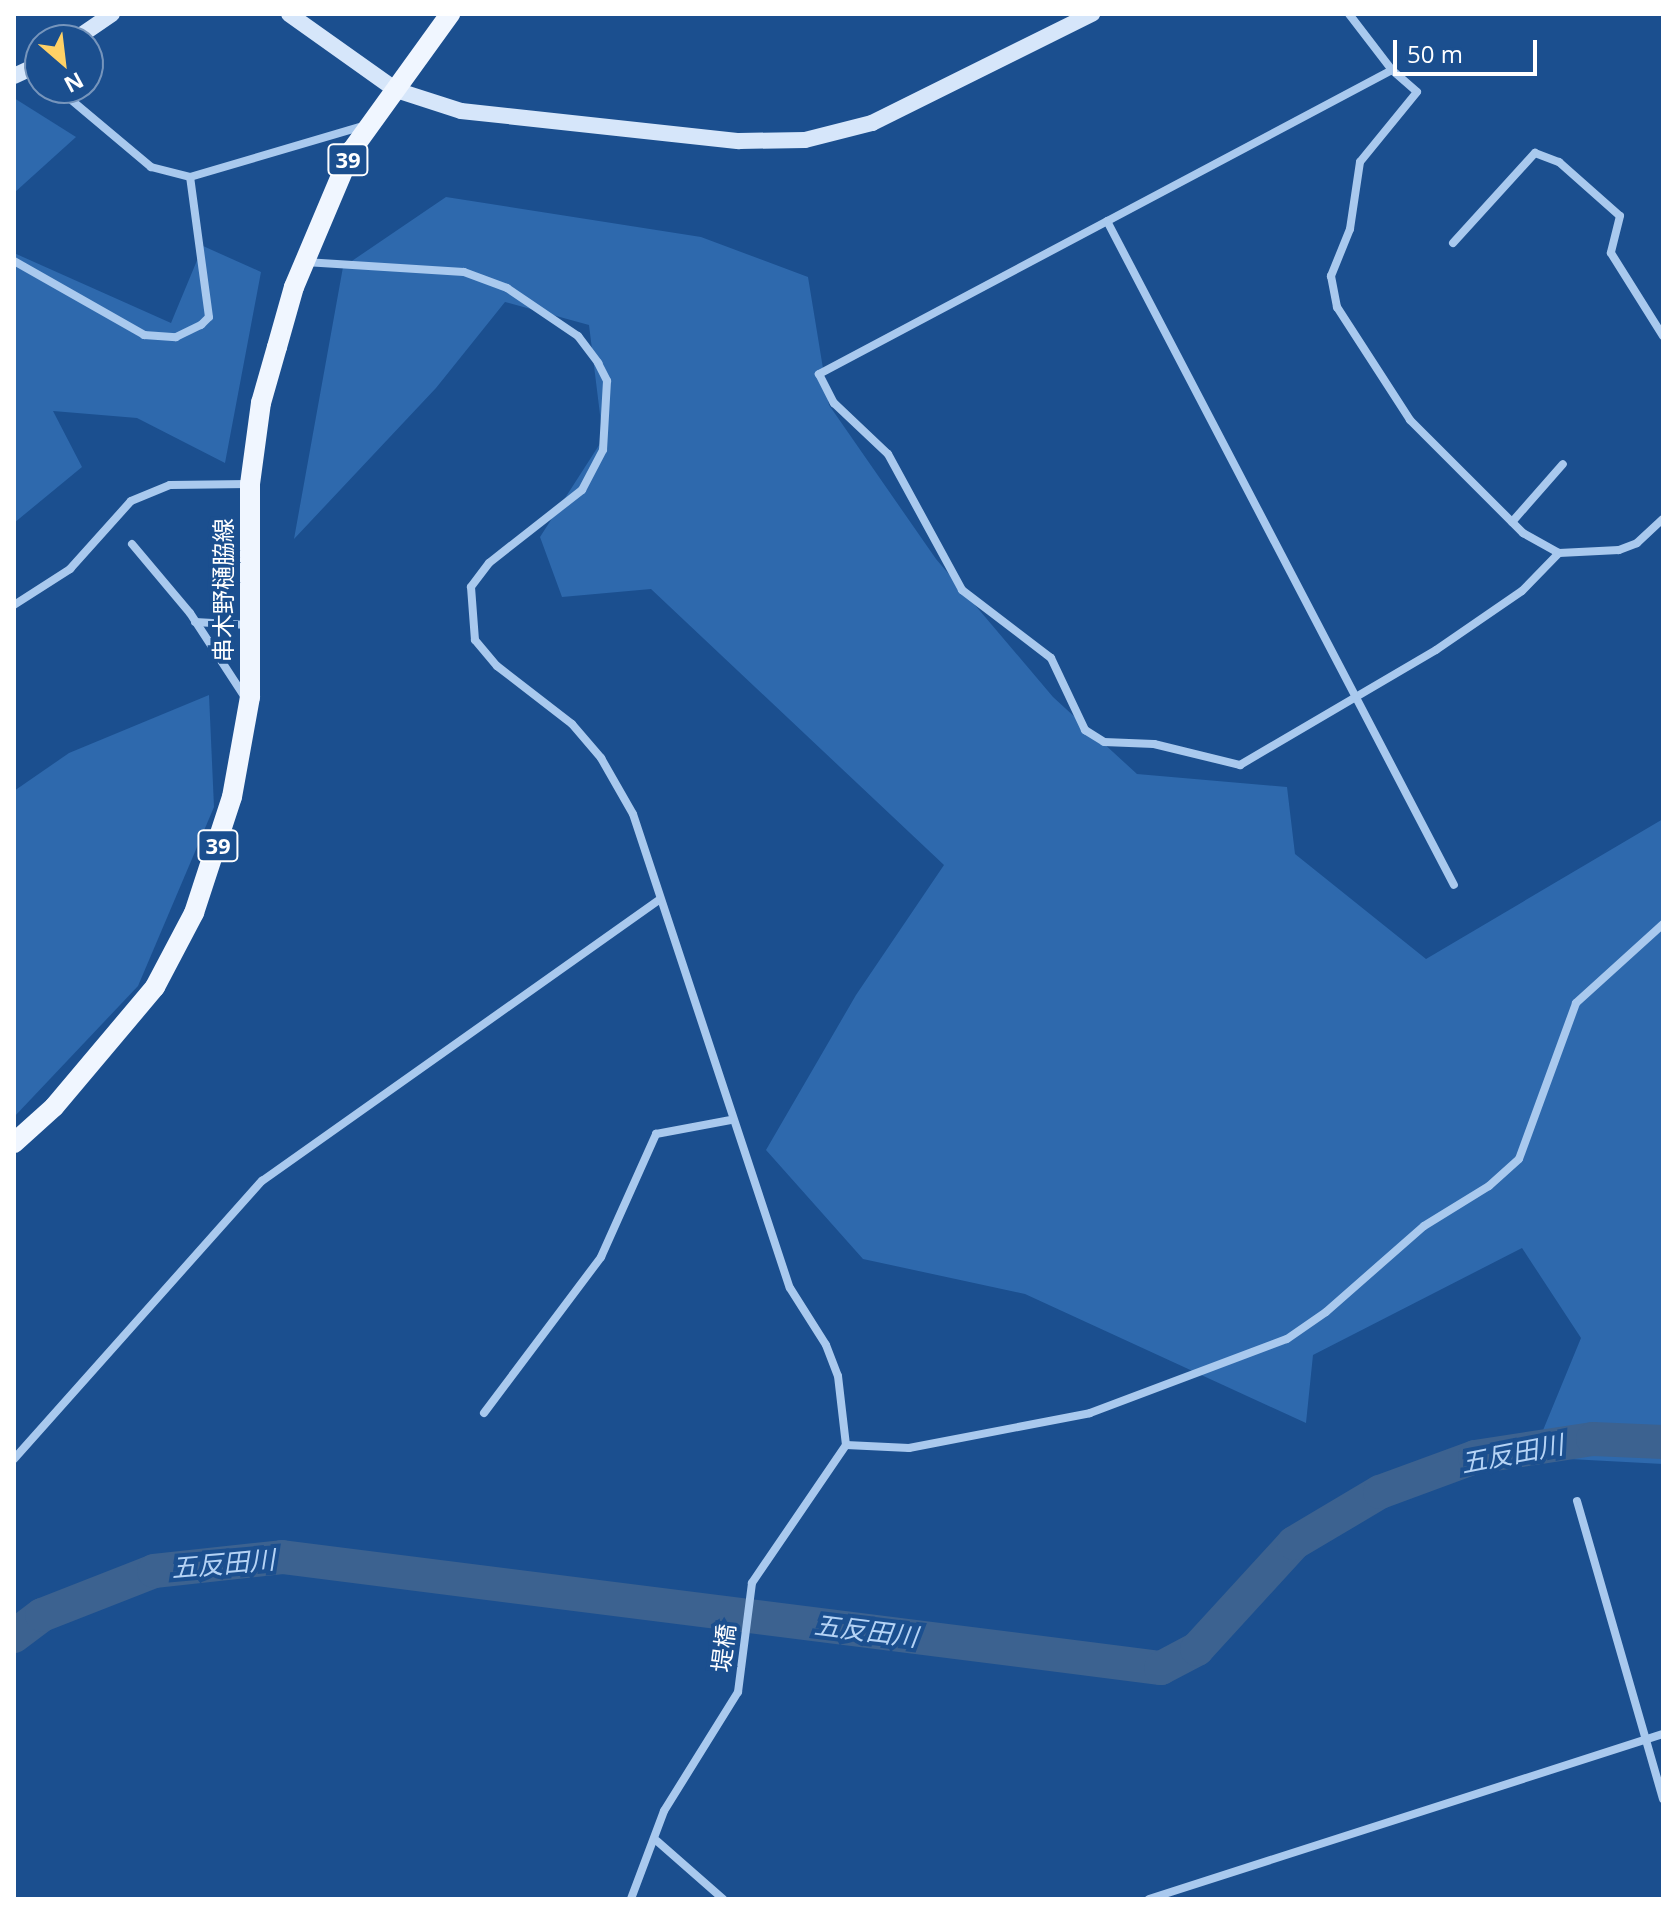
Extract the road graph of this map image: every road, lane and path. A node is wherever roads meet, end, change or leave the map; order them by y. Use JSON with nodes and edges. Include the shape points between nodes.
{"nodes":[{"id":1,"x":289,"y":14,"type":"edge"},
{"id":2,"x":450,"y":14,"type":"edge"},
{"id":3,"x":1092,"y":14,"type":"edge"},
{"id":4,"x":1349,"y":14,"type":"edge"},
{"id":5,"x":1392,"y":70,"type":"junction"},
{"id":6,"x":396,"y":90,"type":"junction"},
{"id":7,"x":76,"y":104,"type":"edge"},
{"id":8,"x":372,"y":123,"type":"junction"},
{"id":9,"x":190,"y":177,"type":"junction"},
{"id":10,"x":1107,"y":221,"type":"junction"},
{"id":11,"x":1453,"y":243,"type":"dead end"},
{"id":12,"x":14,"y":261,"type":"edge"},
{"id":13,"x":304,"y":262,"type":"junction"},
{"id":14,"x":1663,"y":336,"type":"edge"},
{"id":15,"x":1563,"y":464,"type":"dead end"},
{"id":16,"x":250,"y":484,"type":"junction"},
{"id":17,"x":1663,"y":519,"type":"edge"},
{"id":18,"x":1512,"y":522,"type":"junction"},
{"id":19,"x":132,"y":544,"type":"dead end"},
{"id":20,"x":1559,"y":553,"type":"junction"},
{"id":21,"x":14,"y":605,"type":"edge"},
{"id":22,"x":195,"y":622,"type":"junction"},
{"id":23,"x":249,"y":625,"type":"junction"},
{"id":24,"x":1355,"y":698,"type":"junction"},
{"id":25,"x":249,"y":703,"type":"junction"},
{"id":26,"x":1454,"y":885,"type":"dead end"},
{"id":27,"x":658,"y":901,"type":"junction"},
{"id":28,"x":1663,"y":924,"type":"edge"},
{"id":29,"x":731,"y":1120,"type":"junction"},
{"id":30,"x":14,"y":1143,"type":"edge"},
{"id":31,"x":484,"y":1413,"type":"dead end"},
{"id":32,"x":846,"y":1445,"type":"junction"},
{"id":33,"x":14,"y":1459,"type":"edge"},
{"id":34,"x":1577,"y":1501,"type":"dead end"},
{"id":35,"x":1663,"y":1734,"type":"edge"},
{"id":36,"x":1646,"y":1739,"type":"junction"},
{"id":37,"x":1663,"y":1799,"type":"edge"},
{"id":38,"x":657,"y":1841,"type":"junction"},
{"id":39,"x":631,"y":1899,"type":"edge"},
{"id":40,"x":723,"y":1899,"type":"edge"},
{"id":41,"x":1149,"y":1899,"type":"edge"}],
"edges":[{"from":1,"to":6,"type":"street"},
{"from":2,"to":6,"type":"main road","name":"串木野樋脇線","number":"39","via":[[420,49]]},
{"from":3,"to":6,"type":"street","via":[[872,123],[805,140],[739,141],[461,111]]},
{"from":4,"to":5,"type":"street"},
{"from":5,"to":10,"type":"street"},
{"from":5,"to":18,"type":"street","via":[[1417,92],[1360,162],[1350,229],[1331,276],[1337,307],[1410,420]]},
{"from":6,"to":8,"type":"main road","name":"串木野樋脇線","number":"39"},
{"from":7,"to":9,"type":"street","via":[[151,167]]},
{"from":8,"to":9,"type":"street"},
{"from":8,"to":13,"type":"main road","name":"串木野樋脇線","number":"39","via":[[352,150]]},
{"from":9,"to":12,"type":"street","via":[[209,317],[176,337],[144,335]]},
{"from":10,"to":24,"type":"street"},
{"from":10,"to":24,"type":"street","via":[[819,374],[834,403],[888,454],[962,590],[1051,658],[1085,730],[1104,742],[1154,744],[1240,765]]},
{"from":11,"to":14,"type":"street","via":[[1535,153],[1559,162],[1620,216],[1611,253]]},
{"from":13,"to":16,"type":"main road","name":"串木野樋脇線","number":"39","via":[[261,403]]},
{"from":13,"to":27,"type":"street","via":[[464,272],[507,288],[531,304],[578,336],[598,363],[607,381],[607,415],[596,463],[582,490],[489,563],[471,587],[471,613],[475,640],[497,666],[572,724],[601,758],[633,814]]},
{"from":15,"to":18,"type":"street"},
{"from":16,"to":21,"type":"street","via":[[170,485],[131,501],[70,569]]},
{"from":16,"to":23,"type":"main road","name":"串木野樋脇線","number":"39"},
{"from":17,"to":20,"type":"street","via":[[1637,543],[1619,550]]},
{"from":18,"to":20,"type":"street"},
{"from":19,"to":22,"type":"street"},
{"from":20,"to":24,"type":"street","via":[[1553,565],[1522,591]]},
{"from":22,"to":23,"type":"street"},
{"from":22,"to":25,"type":"street"},
{"from":23,"to":25,"type":"main road","name":"串木野樋脇線","number":"39"},
{"from":24,"to":26,"type":"street"},
{"from":25,"to":30,"type":"main road","name":"串木野樋脇線","number":"39","via":[[214,860],[155,987],[54,1107]]},
{"from":27,"to":29,"type":"street"},
{"from":27,"to":33,"type":"street","via":[[262,1181]]},
{"from":28,"to":32,"type":"street","via":[[1576,1003],[1519,1159],[1489,1186],[1424,1226],[1287,1339],[1090,1413],[909,1448]]},
{"from":29,"to":31,"type":"street","via":[[656,1134],[601,1257]]},
{"from":29,"to":32,"type":"street","via":[[790,1288],[826,1345],[838,1376]]},
{"from":32,"to":38,"type":"street","name":"堤橋","via":[[752,1583],[738,1692],[664,1811]]},
{"from":34,"to":36,"type":"street"},
{"from":35,"to":36,"type":"street"},
{"from":36,"to":37,"type":"street"},
{"from":36,"to":41,"type":"street"},
{"from":38,"to":39,"type":"street"},
{"from":38,"to":40,"type":"street"}]}
